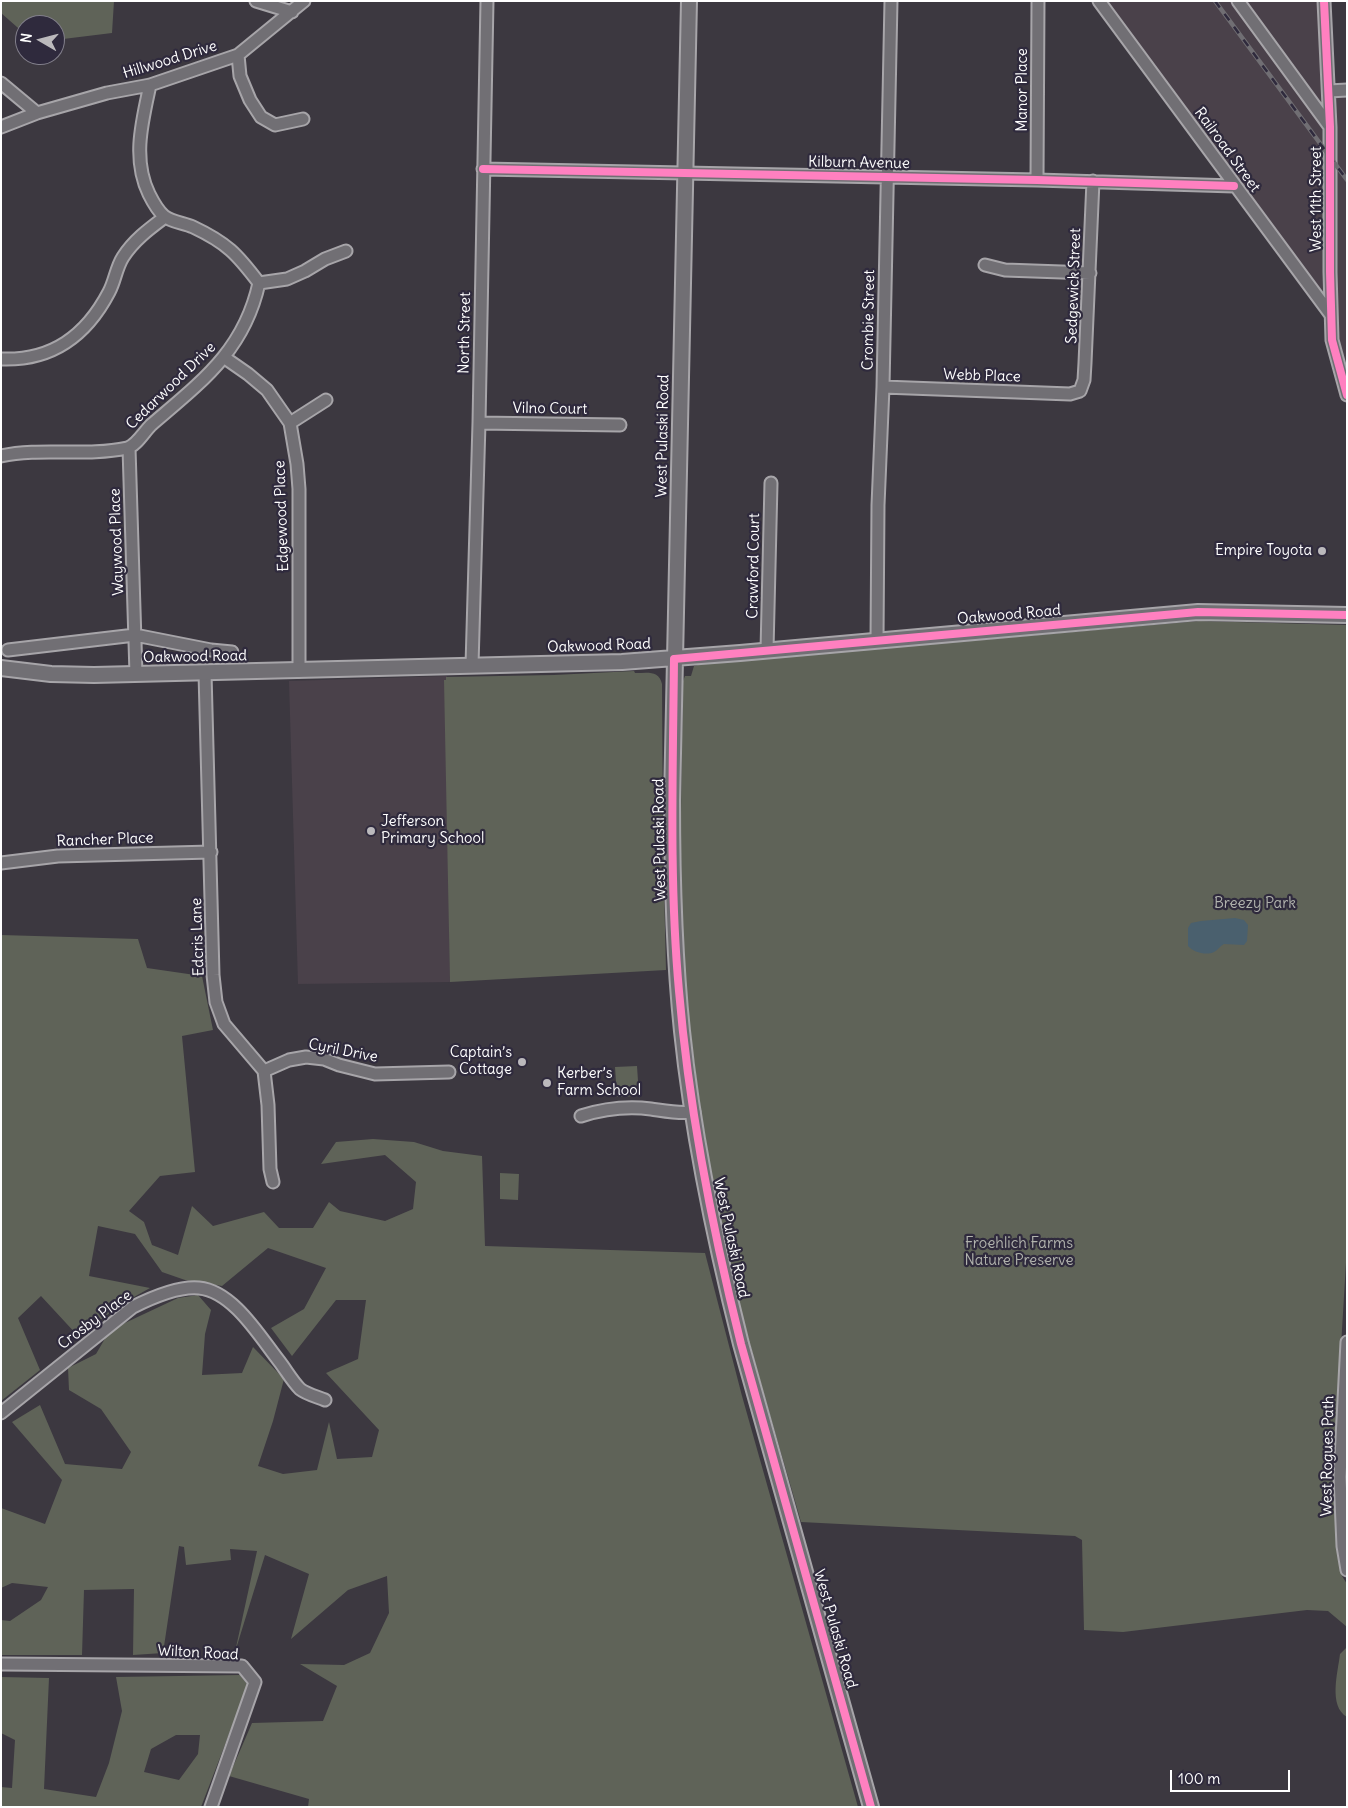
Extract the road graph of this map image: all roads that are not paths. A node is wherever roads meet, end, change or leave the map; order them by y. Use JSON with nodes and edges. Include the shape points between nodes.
{"nodes":[{"id":1,"x":256,"y":1,"type":"edge"},
{"id":2,"x":304,"y":1,"type":"edge"},
{"id":3,"x":486,"y":1,"type":"edge"},
{"id":4,"x":689,"y":1,"type":"edge"},
{"id":5,"x":891,"y":1,"type":"edge"},
{"id":6,"x":1038,"y":1,"type":"edge"},
{"id":7,"x":1099,"y":1,"type":"edge"},
{"id":8,"x":1238,"y":1,"type":"edge"},
{"id":9,"x":1324,"y":1,"type":"edge"},
{"id":10,"x":292,"y":12,"type":"junction"},
{"id":11,"x":238,"y":55,"type":"junction"},
{"id":12,"x":1,"y":83,"type":"edge"},
{"id":13,"x":150,"y":85,"type":"junction"},
{"id":14,"x":1347,"y":90,"type":"edge"},
{"id":15,"x":1329,"y":91,"type":"junction"},
{"id":16,"x":37,"y":113,"type":"junction"},
{"id":17,"x":304,"y":120,"type":"dead end"},
{"id":18,"x":1,"y":127,"type":"edge"},
{"id":19,"x":1330,"y":127,"type":"junction"},
{"id":20,"x":483,"y":169,"type":"junction"},
{"id":21,"x":685,"y":173,"type":"junction"},
{"id":22,"x":887,"y":177,"type":"junction"},
{"id":23,"x":1037,"y":180,"type":"junction"},
{"id":24,"x":1093,"y":181,"type":"junction"},
{"id":25,"x":1234,"y":186,"type":"junction"},
{"id":26,"x":165,"y":217,"type":"junction"},
{"id":27,"x":346,"y":251,"type":"dead end"},
{"id":28,"x":985,"y":265,"type":"dead end"},
{"id":29,"x":1090,"y":273,"type":"junction"},
{"id":30,"x":259,"y":283,"type":"junction"},
{"id":31,"x":1331,"y":315,"type":"junction"},
{"id":32,"x":225,"y":358,"type":"junction"},
{"id":33,"x":1,"y":359,"type":"edge"},
{"id":34,"x":883,"y":387,"type":"junction"},
{"id":35,"x":1080,"y":391,"type":"joint"},
{"id":36,"x":1347,"y":395,"type":"edge"},
{"id":37,"x":326,"y":400,"type":"dead end"},
{"id":38,"x":290,"y":423,"type":"junction"},
{"id":39,"x":479,"y":423,"type":"junction"},
{"id":40,"x":620,"y":425,"type":"dead end"},
{"id":41,"x":129,"y":448,"type":"junction"},
{"id":42,"x":1,"y":456,"type":"edge"},
{"id":43,"x":771,"y":483,"type":"dead end"},
{"id":44,"x":1347,"y":615,"type":"edge"},
{"id":45,"x":135,"y":635,"type":"junction"},
{"id":46,"x":877,"y":640,"type":"junction"},
{"id":47,"x":8,"y":650,"type":"dead end"},
{"id":48,"x":767,"y":650,"type":"junction"},
{"id":49,"x":232,"y":652,"type":"dead end"},
{"id":50,"x":674,"y":659,"type":"junction"},
{"id":51,"x":472,"y":665,"type":"junction"},
{"id":52,"x":1,"y":668,"type":"edge"},
{"id":53,"x":299,"y":671,"type":"junction"},
{"id":54,"x":205,"y":673,"type":"junction"},
{"id":55,"x":136,"y":674,"type":"junction"},
{"id":56,"x":211,"y":852,"type":"junction"},
{"id":57,"x":1,"y":863,"type":"edge"},
{"id":58,"x":264,"y":1071,"type":"junction"},
{"id":59,"x":449,"y":1072,"type":"dead end"},
{"id":60,"x":694,"y":1112,"type":"junction"},
{"id":61,"x":581,"y":1116,"type":"dead end"},
{"id":62,"x":273,"y":1182,"type":"dead end"},
{"id":63,"x":1347,"y":1342,"type":"edge"},
{"id":64,"x":325,"y":1400,"type":"dead end"},
{"id":65,"x":1,"y":1413,"type":"edge"},
{"id":66,"x":1347,"y":1570,"type":"edge"},
{"id":67,"x":1,"y":1664,"type":"edge"},
{"id":68,"x":211,"y":1807,"type":"edge"},
{"id":69,"x":871,"y":1807,"type":"edge"}],
"edges":[{"from":1,"to":10,"type":"street"},
{"from":2,"to":10,"type":"street","name":"Hillwood Drive"},
{"from":3,"to":20,"type":"street","name":"North Street"},
{"from":4,"to":21,"type":"main road","name":"West Pulaski Road"},
{"from":5,"to":22,"type":"street","name":"Crombie Street"},
{"from":6,"to":23,"type":"street","name":"Manor Place"},
{"from":7,"to":25,"type":"street","name":"Railroad Street"},
{"from":8,"to":19,"type":"street"},
{"from":9,"to":15,"type":"street","name":"West 11th Street"},
{"from":10,"to":11,"type":"street","name":"Hillwood Drive"},
{"from":11,"to":13,"type":"street","name":"Hillwood Drive"},
{"from":11,"to":17,"type":"street","via":[[240,76],[261,117],[275,125]]},
{"from":12,"to":16,"type":"street"},
{"from":13,"to":16,"type":"street","name":"Hillwood Drive","via":[[107,93]]},
{"from":13,"to":26,"type":"street","via":[[139,160],[143,182]]},
{"from":14,"to":15,"type":"street"},
{"from":15,"to":19,"type":"street","name":"West 11th Street"},
{"from":16,"to":18,"type":"street","name":"Hillwood Drive"},
{"from":19,"to":31,"type":"street","name":"West 11th Street"},
{"from":20,"to":21,"type":"street","name":"Kilburn Avenue"},
{"from":20,"to":39,"type":"street","name":"North Street"},
{"from":21,"to":22,"type":"street","name":"Kilburn Avenue"},
{"from":21,"to":50,"type":"main road","name":"West Pulaski Road"},
{"from":22,"to":23,"type":"street","name":"Kilburn Avenue"},
{"from":22,"to":34,"type":"street","name":"Crombie Street"},
{"from":23,"to":24,"type":"street","name":"Kilburn Avenue"},
{"from":24,"to":25,"type":"street","name":"Kilburn Avenue"},
{"from":24,"to":29,"type":"street","name":"Sedgewick Street"},
{"from":25,"to":31,"type":"street","name":"Railroad Street"},
{"from":26,"to":30,"type":"street","via":[[187,224],[224,244],[240,258]]},
{"from":26,"to":33,"type":"street","via":[[137,238],[122,258],[110,291],[76,336],[49,353],[20,360]]},
{"from":27,"to":30,"type":"street","via":[[287,279]]},
{"from":28,"to":29,"type":"street","via":[[1005,270]]},
{"from":29,"to":35,"type":"street","name":"Sedgewick Street","via":[[1084,380]]},
{"from":30,"to":32,"type":"street","name":"Cedarwood Drive","via":[[245,326]]},
{"from":31,"to":36,"type":"street","name":"West 11th Street","via":[[1332,340]]},
{"from":32,"to":38,"type":"street","name":"Edgewood Place","via":[[267,390]]},
{"from":32,"to":41,"type":"street","name":"Cedarwood Drive"},
{"from":34,"to":35,"type":"street","name":"Webb Place","via":[[1070,394]]},
{"from":34,"to":46,"type":"street","name":"Crombie Street"},
{"from":37,"to":38,"type":"street"},
{"from":38,"to":53,"type":"street","name":"Edgewood Place","via":[[299,489]]},
{"from":39,"to":40,"type":"street","name":"Vilno Court"},
{"from":39,"to":51,"type":"street","name":"North Street"},
{"from":41,"to":42,"type":"street","name":"Cedarwood Drive"},
{"from":41,"to":45,"type":"street","name":"Waywood Place"},
{"from":43,"to":48,"type":"street","name":"Crawford Court"},
{"from":44,"to":46,"type":"main road","name":"Oakwood Road","via":[[1198,612]]},
{"from":45,"to":47,"type":"street","name":"Oakwood Road"},
{"from":45,"to":49,"type":"street","name":"Oakwood Road"},
{"from":45,"to":55,"type":"street","name":"Waywood Place"},
{"from":46,"to":48,"type":"main road","name":"Oakwood Road"},
{"from":48,"to":50,"type":"main road","name":"Oakwood Road"},
{"from":50,"to":51,"type":"main road","name":"Oakwood Road"},
{"from":50,"to":60,"type":"main road","name":"West Pulaski Road","via":[[673,884],[679,1000]]},
{"from":51,"to":53,"type":"main road","name":"Oakwood Road"},
{"from":52,"to":55,"type":"main road","name":"Oakwood Road","via":[[51,674]]},
{"from":53,"to":54,"type":"main road","name":"Oakwood Road"},
{"from":54,"to":55,"type":"main road","name":"Oakwood Road"},
{"from":54,"to":56,"type":"street","name":"Edcris Lane"},
{"from":56,"to":57,"type":"street","name":"Rancher Place","via":[[58,856]]},
{"from":56,"to":58,"type":"street","name":"Edcris Lane","via":[[216,1002],[224,1024]]},
{"from":58,"to":59,"type":"street","name":"Cyril Drive","via":[[289,1060],[306,1057],[376,1074]]},
{"from":58,"to":62,"type":"street"},
{"from":60,"to":61,"type":"street","via":[[611,1109]]},
{"from":60,"to":69,"type":"main road","name":"West Pulaski Road","via":[[710,1208],[741,1344]]},
{"from":63,"to":66,"type":"street","name":"West Rogues Path","via":[[1340,1467]]},
{"from":64,"to":65,"type":"street","name":"Crosby Place","via":[[302,1390],[234,1305],[199,1288],[152,1297],[133,1307]]},
{"from":67,"to":68,"type":"street","name":"Wilton Road","via":[[242,1666],[256,1682]]}]}
